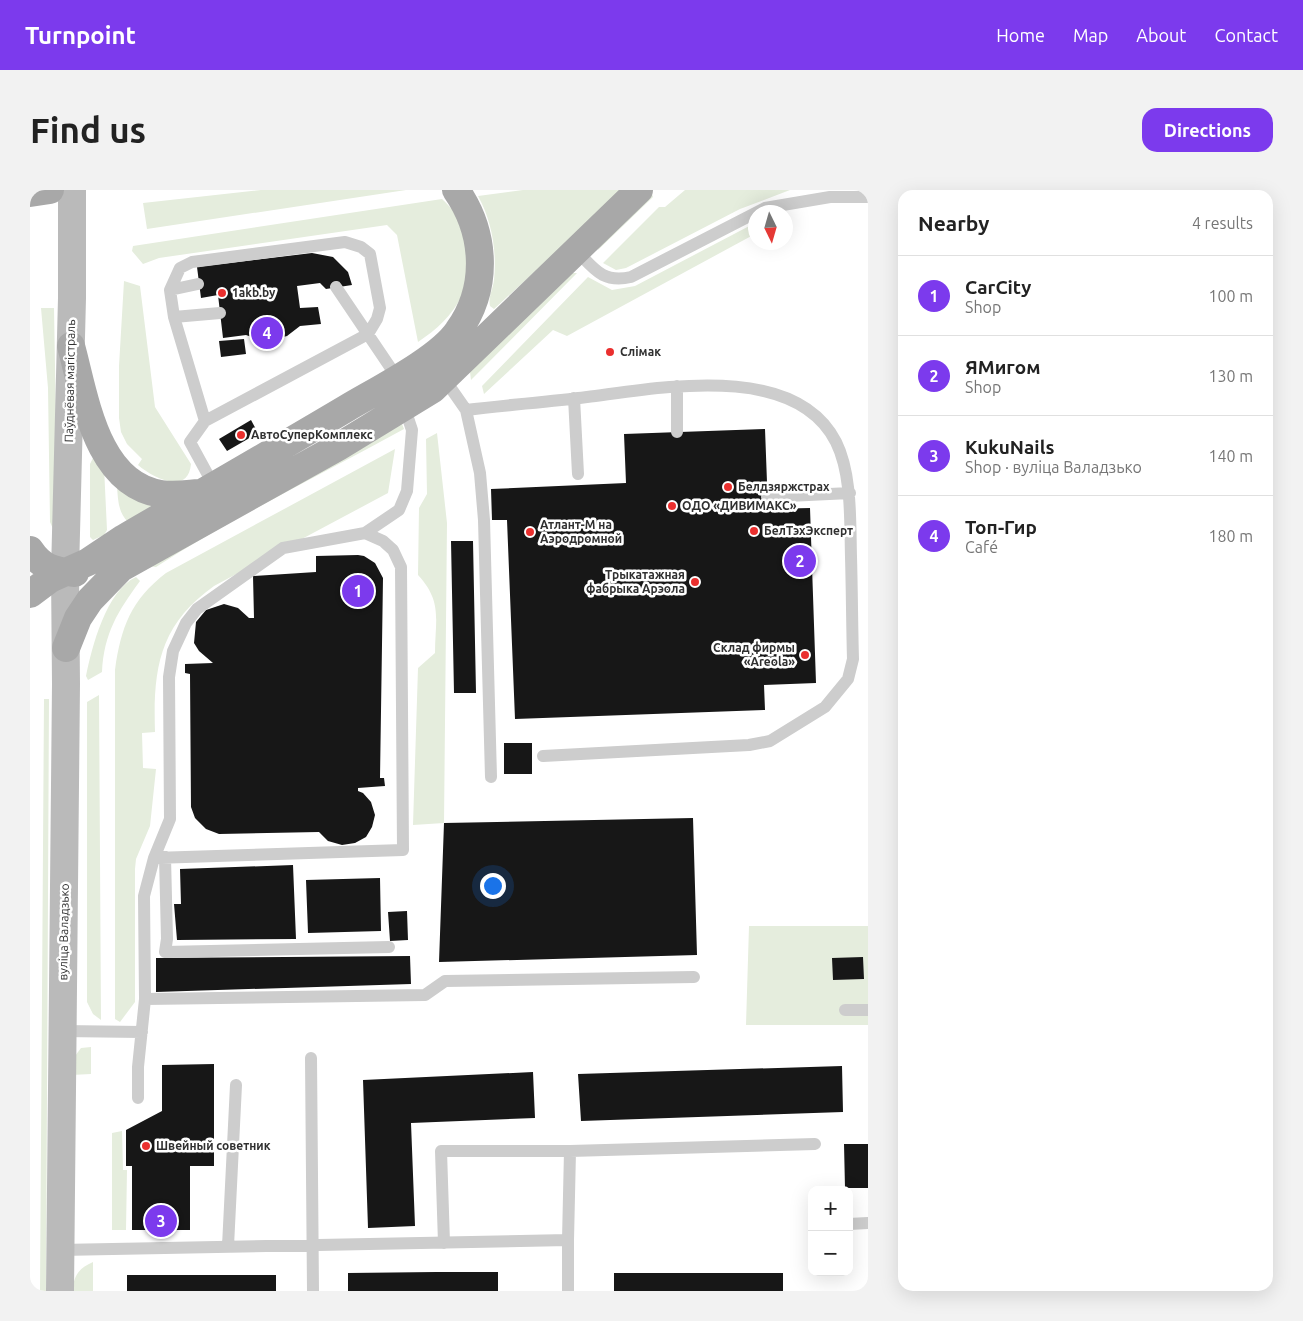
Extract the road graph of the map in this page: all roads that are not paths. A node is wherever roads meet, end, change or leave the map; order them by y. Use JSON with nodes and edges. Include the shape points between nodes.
{"nodes":[{"id":1,"x":50,"y":190,"type":"edge"},
{"id":2,"x":72,"y":190,"type":"edge"},
{"id":3,"x":456,"y":190,"type":"edge"},
{"id":4,"x":639,"y":190,"type":"edge"},
{"id":5,"x":30,"y":193,"type":"edge"},
{"id":6,"x":868,"y":197,"type":"edge"},
{"id":7,"x":577,"y":251,"type":"junction"},
{"id":8,"x":198,"y":284,"type":"dead end"},
{"id":9,"x":336,"y":287,"type":"dead end"},
{"id":10,"x":170,"y":290,"type":"junction"},
{"id":11,"x":220,"y":313,"type":"dead end"},
{"id":12,"x":174,"y":317,"type":"junction"},
{"id":13,"x":368,"y":334,"type":"junction"},
{"id":14,"x":71,"y":346,"type":"junction"},
{"id":15,"x":446,"y":346,"type":"junction"},
{"id":16,"x":445,"y":379,"type":"junction"},
{"id":17,"x":395,"y":380,"type":"junction"},
{"id":18,"x":677,"y":386,"type":"junction"},
{"id":19,"x":574,"y":398,"type":"junction"},
{"id":20,"x":404,"y":407,"type":"junction"},
{"id":21,"x":466,"y":410,"type":"junction"},
{"id":22,"x":204,"y":421,"type":"junction"},
{"id":23,"x":677,"y":432,"type":"dead end"},
{"id":24,"x":578,"y":474,"type":"dead end"},
{"id":25,"x":208,"y":489,"type":"junction"},
{"id":26,"x":850,"y":493,"type":"junction"},
{"id":27,"x":767,"y":497,"type":"dead end"},
{"id":28,"x":365,"y":533,"type":"junction"},
{"id":29,"x":30,"y":550,"type":"edge"},
{"id":30,"x":121,"y":568,"type":"junction"},
{"id":31,"x":65,"y":572,"type":"junction"},
{"id":32,"x":30,"y":594,"type":"edge"},
{"id":33,"x":66,"y":648,"type":"junction"},
{"id":34,"x":543,"y":756,"type":"dead end"},
{"id":35,"x":492,"y":777,"type":"dead end"},
{"id":36,"x":159,"y":858,"type":"junction"},
{"id":37,"x":389,"y":947,"type":"dead end"},
{"id":38,"x":694,"y":977,"type":"dead end"},
{"id":39,"x":145,"y":999,"type":"junction"},
{"id":40,"x":845,"y":1010,"type":"dead end"},
{"id":41,"x":868,"y":1010,"type":"edge"},
{"id":42,"x":62,"y":1031,"type":"junction"},
{"id":43,"x":142,"y":1032,"type":"junction"},
{"id":44,"x":312,"y":1058,"type":"dead end"},
{"id":45,"x":236,"y":1085,"type":"dead end"},
{"id":46,"x":138,"y":1098,"type":"dead end"},
{"id":47,"x":816,"y":1144,"type":"dead end"},
{"id":48,"x":570,"y":1151,"type":"junction"},
{"id":49,"x":868,"y":1223,"type":"edge"},
{"id":50,"x":853,"y":1224,"type":"edge"},
{"id":51,"x":568,"y":1240,"type":"junction"},
{"id":52,"x":444,"y":1243,"type":"junction"},
{"id":53,"x":313,"y":1245,"type":"junction"},
{"id":54,"x":228,"y":1246,"type":"junction"},
{"id":55,"x":60,"y":1250,"type":"junction"},
{"id":56,"x":60,"y":1291,"type":"edge"},
{"id":57,"x":313,"y":1291,"type":"edge"},
{"id":58,"x":568,"y":1291,"type":"edge"}],
"edges":[{"from":1,"to":5,"type":"main road"},
{"from":2,"to":14,"type":"main road","name":"Паўднёвая магістраль"},
{"from":3,"to":15,"type":"main road","via":[[479,243],[481,264],[474,304]]},
{"from":4,"to":7,"type":"main road"},
{"from":6,"to":7,"type":"lane","via":[[830,197],[765,208],[631,277],[616,280],[604,277]]},
{"from":7,"to":16,"type":"main road"},
{"from":8,"to":10,"type":"lane"},
{"from":9,"to":13,"type":"lane"},
{"from":10,"to":12,"type":"lane"},
{"from":10,"to":13,"type":"lane","via":[[180,268],[192,262],[344,242],[361,247],[370,254],[380,308]]},
{"from":11,"to":12,"type":"lane"},
{"from":12,"to":22,"type":"lane"},
{"from":13,"to":17,"type":"lane"},
{"from":13,"to":22,"type":"lane"},
{"from":14,"to":25,"type":"main road","via":[[99,444],[118,470],[137,485],[158,494],[175,495]]},
{"from":14,"to":31,"type":"main road","name":"Паўднёвая магістраль"},
{"from":15,"to":16,"type":"lane","via":[[440,373]]},
{"from":15,"to":17,"type":"main road"},
{"from":16,"to":20,"type":"main road"},
{"from":16,"to":21,"type":"lane"},
{"from":17,"to":20,"type":"lane"},
{"from":17,"to":25,"type":"main road"},
{"from":18,"to":19,"type":"lane"},
{"from":18,"to":23,"type":"lane"},
{"from":18,"to":26,"type":"lane","via":[[735,386],[774,393],[799,405],[824,424],[836,443]]},
{"from":19,"to":21,"type":"lane"},
{"from":19,"to":24,"type":"lane"},
{"from":20,"to":28,"type":"lane","via":[[412,430],[408,492],[399,510]]},
{"from":20,"to":30,"type":"main road","via":[[330,452]]},
{"from":21,"to":35,"type":"lane","via":[[480,473],[484,520]]},
{"from":22,"to":25,"type":"lane","via":[[190,442]]},
{"from":25,"to":31,"type":"main road","via":[[88,562]]},
{"from":26,"to":27,"type":"lane"},
{"from":26,"to":34,"type":"lane","via":[[853,659],[848,679],[825,706],[770,740],[749,745]]},
{"from":28,"to":36,"type":"lane","via":[[283,548],[196,609],[186,623],[173,651],[169,677],[170,818]]},
{"from":28,"to":36,"type":"lane","via":[[383,540],[393,550],[401,567],[403,850]]},
{"from":29,"to":31,"type":"main road","via":[[42,565]]},
{"from":30,"to":31,"type":"main road","via":[[97,573]]},
{"from":30,"to":33,"type":"main road","via":[[90,600],[78,618]]},
{"from":31,"to":32,"type":"main road"},
{"from":31,"to":33,"type":"main road","name":"вуліца Валадзько"},
{"from":33,"to":42,"type":"main road","name":"вуліца Валадзько"},
{"from":36,"to":37,"type":"lane","via":[[167,939],[165,952]]},
{"from":36,"to":39,"type":"lane","via":[[144,896]]},
{"from":38,"to":39,"type":"lane","via":[[445,981],[425,995]]},
{"from":39,"to":43,"type":"lane"},
{"from":40,"to":41,"type":"lane"},
{"from":42,"to":43,"type":"lane"},
{"from":42,"to":55,"type":"main road","name":"вуліца Валадзько"},
{"from":43,"to":46,"type":"lane"},
{"from":44,"to":53,"type":"lane"},
{"from":45,"to":54,"type":"lane"},
{"from":47,"to":48,"type":"lane"},
{"from":48,"to":51,"type":"lane"},
{"from":48,"to":52,"type":"lane","via":[[441,1151]]},
{"from":49,"to":50,"type":"lane"},
{"from":51,"to":52,"type":"lane"},
{"from":51,"to":58,"type":"lane"},
{"from":52,"to":53,"type":"lane"},
{"from":53,"to":54,"type":"lane"},
{"from":53,"to":57,"type":"lane"},
{"from":54,"to":55,"type":"lane"},
{"from":55,"to":56,"type":"main road","name":"вуліца Валадзько"}]}
